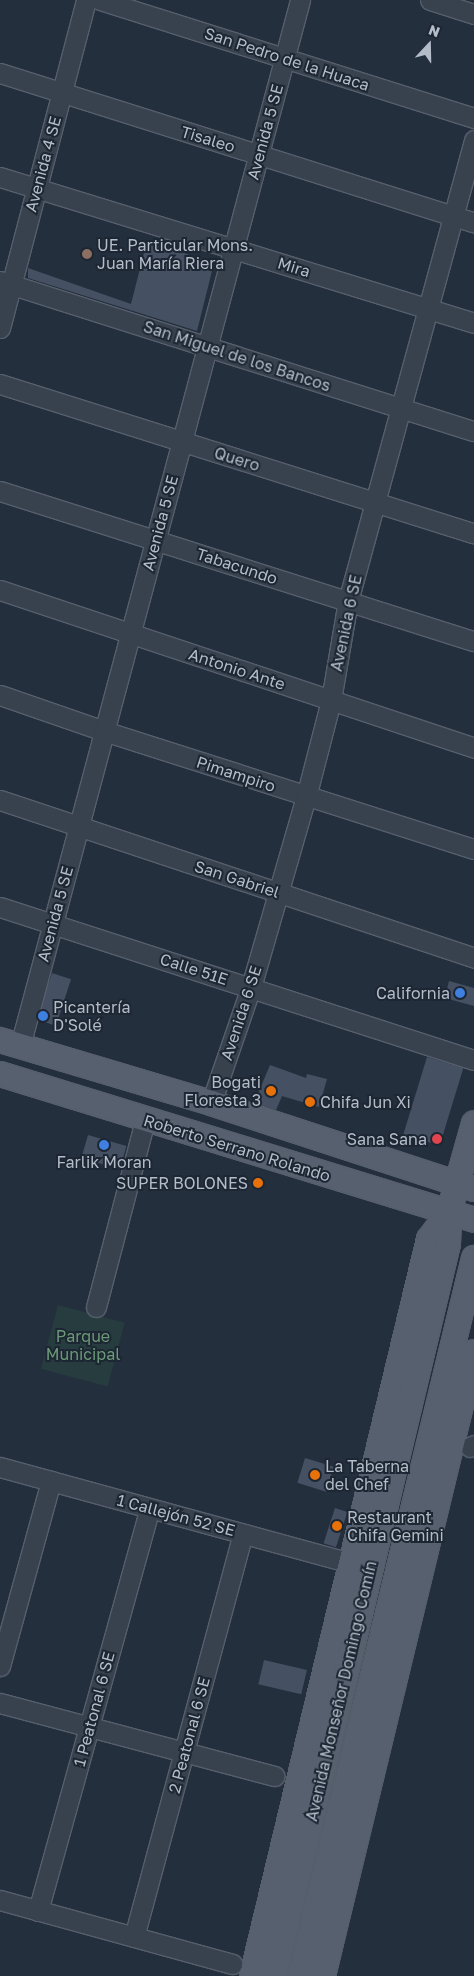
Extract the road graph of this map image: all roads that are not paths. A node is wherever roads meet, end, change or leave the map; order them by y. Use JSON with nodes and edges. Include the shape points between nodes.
{"nodes":[{"id":1,"x":86,"y":0,"type":"edge"},
{"id":2,"x":100,"y":0,"type":"edge"},
{"id":3,"x":300,"y":0,"type":"edge"},
{"id":4,"x":430,"y":0,"type":"edge"},
{"id":5,"x":474,"y":14,"type":"edge"},
{"id":6,"x":285,"y":58,"type":"junction"},
{"id":7,"x":0,"y":73,"type":"edge"},
{"id":8,"x":62,"y":93,"type":"junction"},
{"id":9,"x":474,"y":118,"type":"edge"},
{"id":10,"x":474,"y":140,"type":"edge"},
{"id":11,"x":259,"y":155,"type":"junction"},
{"id":12,"x":0,"y":176,"type":"edge"},
{"id":13,"x":37,"y":188,"type":"junction"},
{"id":14,"x":453,"y":216,"type":"junction"},
{"id":15,"x":474,"y":222,"type":"edge"},
{"id":16,"x":234,"y":249,"type":"junction"},
{"id":17,"x":6,"y":283,"type":"edge"},
{"id":18,"x":428,"y":308,"type":"junction"},
{"id":19,"x":474,"y":323,"type":"edge"},
{"id":20,"x":0,"y":328,"type":"edge"},
{"id":21,"x":207,"y":347,"type":"junction"},
{"id":22,"x":0,"y":384,"type":"edge"},
{"id":23,"x":401,"y":408,"type":"junction"},
{"id":24,"x":474,"y":431,"type":"edge"},
{"id":25,"x":182,"y":442,"type":"junction"},
{"id":26,"x":0,"y":490,"type":"edge"},
{"id":27,"x":375,"y":502,"type":"junction"},
{"id":28,"x":474,"y":533,"type":"edge"},
{"id":29,"x":156,"y":540,"type":"junction"},
{"id":30,"x":0,"y":590,"type":"edge"},
{"id":31,"x":348,"y":601,"type":"junction"},
{"id":32,"x":130,"y":633,"type":"junction"},
{"id":33,"x":474,"y":641,"type":"edge"},
{"id":34,"x":0,"y":695,"type":"edge"},
{"id":35,"x":331,"y":700,"type":"junction"},
{"id":36,"x":104,"y":732,"type":"junction"},
{"id":37,"x":474,"y":748,"type":"edge"},
{"id":38,"x":306,"y":797,"type":"junction"},
{"id":39,"x":0,"y":800,"type":"edge"},
{"id":40,"x":79,"y":826,"type":"junction"},
{"id":41,"x":474,"y":849,"type":"edge"},
{"id":42,"x":277,"y":892,"type":"junction"},
{"id":43,"x":0,"y":908,"type":"edge"},
{"id":44,"x":52,"y":924,"type":"junction"},
{"id":45,"x":474,"y":958,"type":"edge"},
{"id":46,"x":251,"y":987,"type":"junction"},
{"id":47,"x":10,"y":1043,"type":"edge"},
{"id":48,"x":474,"y":1060,"type":"edge"},
{"id":49,"x":0,"y":1074,"type":"edge"},
{"id":50,"x":211,"y":1103,"type":"junction"},
{"id":51,"x":145,"y":1120,"type":"junction"},
{"id":52,"x":474,"y":1123,"type":"edge"},
{"id":53,"x":470,"y":1185,"type":"edge"},
{"id":54,"x":449,"y":1212,"type":"junction"},
{"id":55,"x":474,"y":1220,"type":"edge"},
{"id":56,"x":474,"y":1258,"type":"edge"},
{"id":57,"x":96,"y":1307,"type":"dead end"},
{"id":58,"x":474,"y":1352,"type":"edge"},
{"id":59,"x":0,"y":1467,"type":"edge"},
{"id":60,"x":51,"y":1481,"type":"junction"},
{"id":61,"x":150,"y":1508,"type":"junction"},
{"id":62,"x":243,"y":1534,"type":"junction"},
{"id":63,"x":352,"y":1563,"type":"junction"},
{"id":64,"x":399,"y":1615,"type":"junction"},
{"id":65,"x":0,"y":1666,"type":"edge"},
{"id":66,"x":335,"y":1675,"type":"junction"},
{"id":67,"x":0,"y":1703,"type":"edge"},
{"id":68,"x":89,"y":1727,"type":"junction"},
{"id":69,"x":184,"y":1752,"type":"junction"},
{"id":70,"x":274,"y":1776,"type":"dead end"},
{"id":71,"x":0,"y":1900,"type":"edge"},
{"id":72,"x":38,"y":1911,"type":"junction"},
{"id":73,"x":134,"y":1937,"type":"junction"},
{"id":74,"x":232,"y":1964,"type":"dead end"},
{"id":75,"x":252,"y":1976,"type":"edge"},
{"id":76,"x":274,"y":1976,"type":"edge"},
{"id":77,"x":300,"y":1976,"type":"edge"},
{"id":78,"x":323,"y":1976,"type":"edge"}],
"edges":[{"from":1,"to":8,"type":"street","name":"Avenida 4 SE"},
{"from":2,"to":6,"type":"street","name":"San Pedro de la Huaca"},
{"from":3,"to":6,"type":"street","name":"Avenida 5 SE"},
{"from":4,"to":5,"type":"street"},
{"from":6,"to":9,"type":"street","name":"San Pedro de la Huaca"},
{"from":6,"to":11,"type":"street","name":"Avenida 5 SE"},
{"from":7,"to":8,"type":"street","name":"Tisaleo"},
{"from":8,"to":11,"type":"street","name":"Tisaleo"},
{"from":8,"to":13,"type":"street","name":"Avenida 4 SE"},
{"from":10,"to":14,"type":"street","name":"Avenida 6 SE"},
{"from":11,"to":14,"type":"street","name":"Tisaleo"},
{"from":11,"to":16,"type":"street","name":"Avenida 5 SE"},
{"from":12,"to":13,"type":"street","name":"Mira"},
{"from":13,"to":16,"type":"street","name":"Mira"},
{"from":13,"to":17,"type":"street","name":"Avenida 4 SE"},
{"from":14,"to":15,"type":"street","name":"Tisaleo"},
{"from":14,"to":18,"type":"street","name":"Avenida 6 SE"},
{"from":16,"to":18,"type":"street","name":"Mira"},
{"from":16,"to":21,"type":"street","name":"Avenida 5 SE"},
{"from":17,"to":20,"type":"street","name":"Avenida 4 SE"},
{"from":17,"to":21,"type":"street","name":"San Miguel de los Bancos"},
{"from":18,"to":19,"type":"street","name":"Mira"},
{"from":18,"to":23,"type":"street","name":"Avenida 6 SE"},
{"from":21,"to":23,"type":"street","name":"San Miguel de los Bancos"},
{"from":21,"to":25,"type":"street","name":"Avenida 5 SE"},
{"from":22,"to":25,"type":"street","name":"Quero"},
{"from":23,"to":24,"type":"street","name":"San Miguel de los Bancos"},
{"from":23,"to":27,"type":"street","name":"Avenida 6 SE"},
{"from":25,"to":27,"type":"street","name":"Quero"},
{"from":25,"to":29,"type":"street","name":"Avenida 5 SE"},
{"from":26,"to":29,"type":"street","name":"Tabacundo"},
{"from":27,"to":28,"type":"street","name":"Quero"},
{"from":27,"to":31,"type":"street","name":"Avenida 6 SE"},
{"from":29,"to":31,"type":"street","name":"Tabacundo"},
{"from":29,"to":32,"type":"street","name":"Avenida 5 SE"},
{"from":30,"to":32,"type":"street","name":"Antonio Ante"},
{"from":31,"to":33,"type":"street","name":"Tabacundo"},
{"from":31,"to":35,"type":"street","name":"Avenida 6 SE"},
{"from":32,"to":35,"type":"street","name":"Antonio Ante"},
{"from":32,"to":36,"type":"street","name":"Avenida 5 SE"},
{"from":34,"to":36,"type":"street","name":"Pimampiro"},
{"from":35,"to":37,"type":"street","name":"Antonio Ante"},
{"from":35,"to":38,"type":"street","name":"Avenida 6 SE"},
{"from":36,"to":38,"type":"street","name":"Pimampiro"},
{"from":36,"to":40,"type":"street","name":"Avenida 5 SE"},
{"from":38,"to":41,"type":"street","name":"Pimampiro"},
{"from":38,"to":42,"type":"street","name":"Avenida 6 SE"},
{"from":39,"to":40,"type":"street","name":"San Gabriel"},
{"from":40,"to":42,"type":"street","name":"San Gabriel"},
{"from":40,"to":44,"type":"street","name":"Avenida 5 SE"},
{"from":42,"to":45,"type":"street","name":"San Gabriel"},
{"from":42,"to":46,"type":"street","name":"Avenida 6 SE"},
{"from":43,"to":44,"type":"street","name":"Calle 51E"},
{"from":44,"to":46,"type":"street","name":"Calle 51E"},
{"from":44,"to":47,"type":"street","name":"Avenida 5 SE"},
{"from":46,"to":48,"type":"street","name":"Calle 51E"},
{"from":46,"to":50,"type":"street","name":"Avenida 6 SE"},
{"from":47,"to":50,"type":"main road","name":"Roberto Serrano Rolando"},
{"from":49,"to":51,"type":"main road","name":"Roberto Serrano Rolando"},
{"from":50,"to":53,"type":"main road","name":"Roberto Serrano Rolando"},
{"from":51,"to":54,"type":"main road","name":"Roberto Serrano Rolando"},
{"from":51,"to":57,"type":"street"},
{"from":52,"to":53,"type":"main road"},
{"from":53,"to":54,"type":"main road"},
{"from":54,"to":55,"type":"main road","name":"Roberto Serrano Rolando"},
{"from":54,"to":63,"type":"main road","name":"Avenida Monseñor Domingo Comín","via":[[430,1240]]},
{"from":54,"to":66,"type":"main road","name":"Avenida Monseñor Domingo Comín","via":[[448,1244]]},
{"from":56,"to":64,"type":"main road","name":"Avenida Monseñor Domingo Comín"},
{"from":58,"to":64,"type":"main road","name":"Avenida Monseñor Domingo Comín"},
{"from":59,"to":60,"type":"street","name":"1 Callejón 52 SE"},
{"from":60,"to":61,"type":"street","name":"1 Callejón 52 SE"},
{"from":60,"to":65,"type":"street"},
{"from":61,"to":62,"type":"street","name":"1 Callejón 52 SE"},
{"from":61,"to":68,"type":"street","name":"1 Peatonal 6 SE"},
{"from":62,"to":63,"type":"street","name":"1 Callejón 52 SE"},
{"from":62,"to":69,"type":"street","name":"2 Peatonal 6 SE"},
{"from":63,"to":66,"type":"main road","name":"Avenida Monseñor Domingo Comín"},
{"from":64,"to":77,"type":"main road","name":"Avenida Monseñor Domingo Comín"},
{"from":64,"to":78,"type":"main road","name":"Avenida Monseñor Domingo Comín"},
{"from":66,"to":75,"type":"main road","name":"Avenida Monseñor Domingo Comín"},
{"from":66,"to":76,"type":"main road","name":"Avenida Monseñor Domingo Comín"},
{"from":67,"to":68,"type":"street"},
{"from":68,"to":69,"type":"street"},
{"from":68,"to":72,"type":"street","name":"1 Peatonal 6 SE"},
{"from":69,"to":70,"type":"street"},
{"from":69,"to":73,"type":"street","name":"2 Peatonal 6 SE"},
{"from":71,"to":72,"type":"street"},
{"from":72,"to":73,"type":"street"},
{"from":73,"to":74,"type":"street"}]}
